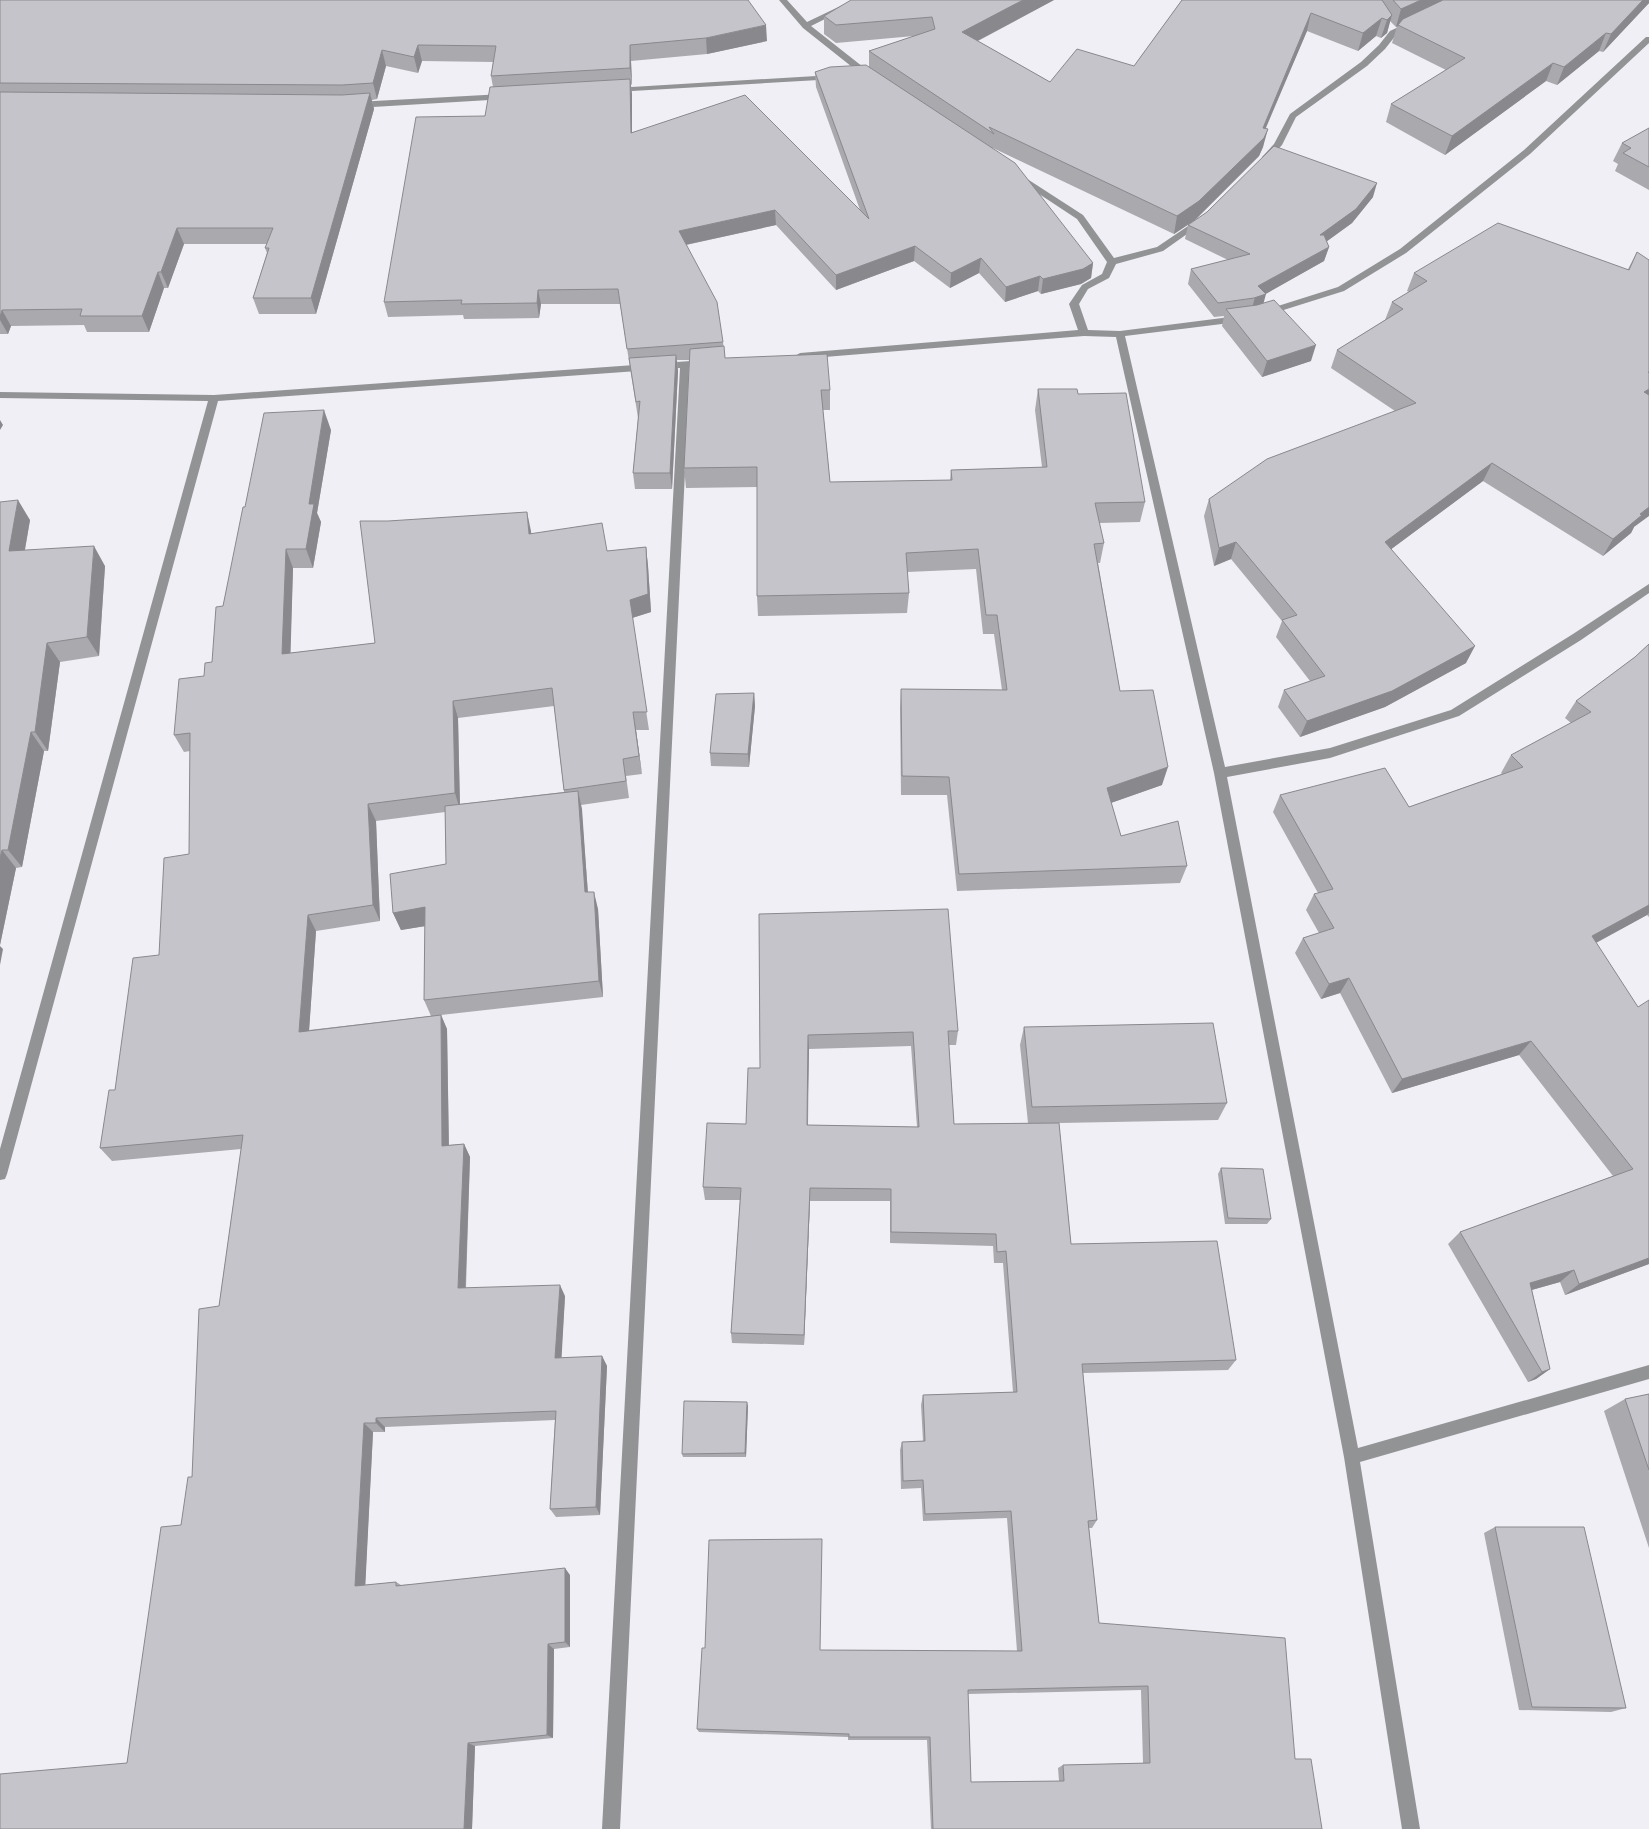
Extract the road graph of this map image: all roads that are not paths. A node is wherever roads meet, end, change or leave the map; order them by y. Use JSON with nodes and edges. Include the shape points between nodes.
{"nodes":[{"id":1,"x":783,"y":0,"type":"edge"},
{"id":2,"x":859,"y":0,"type":"edge"},
{"id":3,"x":1418,"y":22,"type":"edge"},
{"id":4,"x":806,"y":26,"type":"junction"},
{"id":5,"x":1649,"y":40,"type":"edge"},
{"id":6,"x":868,"y":75,"type":"junction"},
{"id":7,"x":858,"y":76,"type":"edge"},
{"id":8,"x":838,"y":77,"type":"edge"},
{"id":9,"x":876,"y":80,"type":"edge"},
{"id":10,"x":602,"y":91,"type":"edge"},
{"id":11,"x":514,"y":96,"type":"edge"},
{"id":12,"x":346,"y":106,"type":"edge"},
{"id":13,"x":1260,"y":162,"type":"edge"},
{"id":14,"x":1007,"y":168,"type":"edge"},
{"id":15,"x":1205,"y":217,"type":"edge"},
{"id":16,"x":1112,"y":262,"type":"junction"},
{"id":17,"x":1084,"y":333,"type":"junction"},
{"id":18,"x":1120,"y":334,"type":"junction"},
{"id":19,"x":792,"y":356,"type":"edge"},
{"id":20,"x":714,"y":363,"type":"edge"},
{"id":21,"x":685,"y":365,"type":"junction"},
{"id":22,"x":0,"y":395,"type":"edge"},
{"id":23,"x":214,"y":398,"type":"junction"},
{"id":24,"x":1649,"y":588,"type":"edge"},
{"id":25,"x":1220,"y":773,"type":"junction"},
{"id":26,"x":0,"y":1174,"type":"edge"},
{"id":27,"x":1649,"y":1372,"type":"edge"},
{"id":28,"x":1352,"y":1457,"type":"junction"},
{"id":29,"x":611,"y":1829,"type":"edge"},
{"id":30,"x":1411,"y":1829,"type":"edge"}],
"edges":[{"from":1,"to":4,"type":"street"},
{"from":2,"to":4,"type":"street"},
{"from":3,"to":13,"type":"street","via":[[1391,30],[1382,47],[1364,64],[1293,116],[1278,145]]},
{"from":4,"to":6,"type":"street"},
{"from":5,"to":18,"type":"street","via":[[1526,152],[1403,251],[1341,289],[1252,317]]},
{"from":6,"to":7,"type":"street"},
{"from":6,"to":9,"type":"street"},
{"from":8,"to":10,"type":"street"},
{"from":11,"to":12,"type":"street"},
{"from":14,"to":16,"type":"street","via":[[1080,217]]},
{"from":15,"to":16,"type":"street","via":[[1160,249]]},
{"from":16,"to":17,"type":"street","via":[[1106,276],[1085,288],[1074,304]]},
{"from":17,"to":18,"type":"street"},
{"from":17,"to":19,"type":"street"},
{"from":18,"to":25,"type":"street"},
{"from":20,"to":21,"type":"street"},
{"from":21,"to":23,"type":"street"},
{"from":21,"to":29,"type":"street"},
{"from":22,"to":23,"type":"street"},
{"from":23,"to":26,"type":"street"},
{"from":24,"to":25,"type":"street","via":[[1455,713],[1330,753]]},
{"from":25,"to":28,"type":"street"},
{"from":27,"to":28,"type":"street"},
{"from":28,"to":30,"type":"street"}]}
